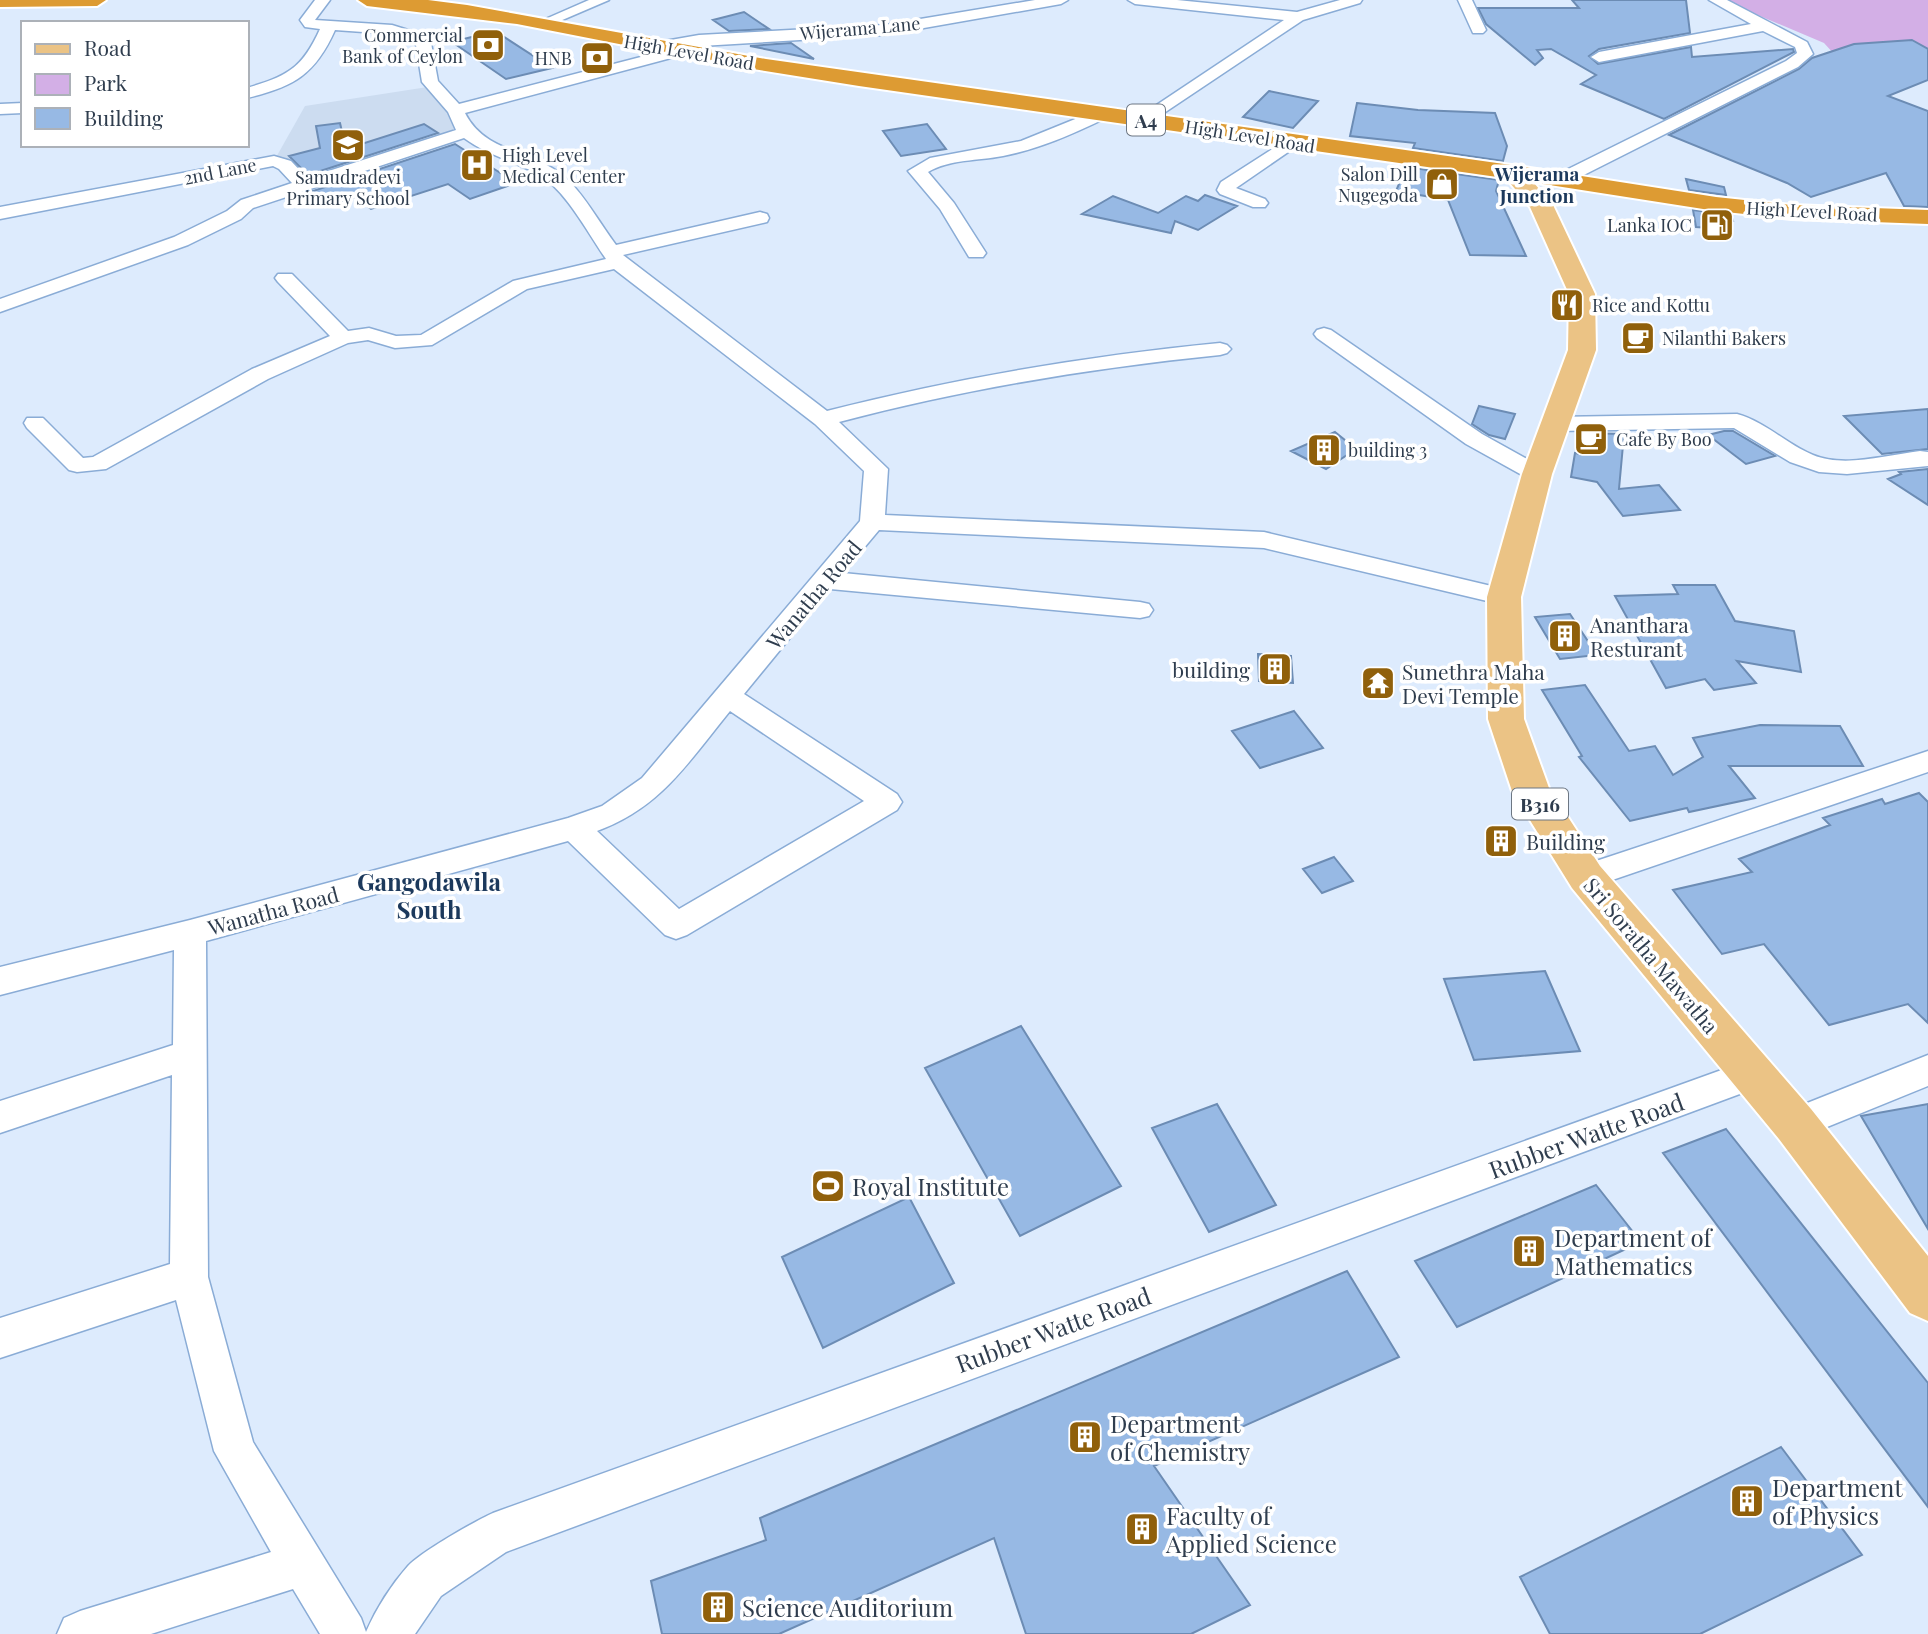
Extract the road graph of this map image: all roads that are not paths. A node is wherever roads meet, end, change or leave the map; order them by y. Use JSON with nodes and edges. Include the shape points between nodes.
{"nodes":[{"id":1,"x":97,"y":0,"type":"edge"},
{"id":2,"x":323,"y":0,"type":"edge"},
{"id":3,"x":367,"y":0,"type":"edge"},
{"id":4,"x":602,"y":0,"type":"edge"},
{"id":5,"x":1061,"y":0,"type":"edge"},
{"id":6,"x":1135,"y":0,"type":"edge"},
{"id":7,"x":1355,"y":0,"type":"edge"},
{"id":8,"x":1465,"y":0,"type":"edge"},
{"id":9,"x":1716,"y":0,"type":"edge"},
{"id":10,"x":0,"y":1,"type":"edge"},
{"id":11,"x":1298,"y":17,"type":"junction"},
{"id":12,"x":330,"y":24,"type":"junction"},
{"id":13,"x":541,"y":24,"type":"junction"},
{"id":14,"x":1765,"y":26,"type":"junction"},
{"id":15,"x":1478,"y":30,"type":"dead end"},
{"id":16,"x":659,"y":47,"type":"junction"},
{"id":17,"x":681,"y":51,"type":"junction"},
{"id":18,"x":1599,"y":57,"type":"dead end"},
{"id":19,"x":248,"y":93,"type":"edge"},
{"id":20,"x":21,"y":108,"type":"edge"},
{"id":21,"x":0,"y":109,"type":"edge"},
{"id":22,"x":456,"y":110,"type":"junction"},
{"id":23,"x":1100,"y":114,"type":"junction"},
{"id":24,"x":1146,"y":120,"type":"junction"},
{"id":25,"x":466,"y":132,"type":"junction"},
{"id":26,"x":1291,"y":142,"type":"junction"},
{"id":27,"x":1512,"y":172,"type":"joint"},
{"id":28,"x":304,"y":185,"type":"junction"},
{"id":29,"x":1551,"y":192,"type":"junction"},
{"id":30,"x":1259,"y":202,"type":"dead end"},
{"id":31,"x":0,"y":213,"type":"edge"},
{"id":32,"x":1928,"y":217,"type":"edge"},
{"id":33,"x":760,"y":218,"type":"dead end"},
{"id":34,"x":976,"y":253,"type":"dead end"},
{"id":35,"x":615,"y":257,"type":"junction"},
{"id":36,"x":285,"y":278,"type":"dead end"},
{"id":37,"x":0,"y":306,"type":"edge"},
{"id":38,"x":1324,"y":334,"type":"dead end"},
{"id":39,"x":342,"y":338,"type":"junction"},
{"id":40,"x":1220,"y":349,"type":"dead end"},
{"id":41,"x":822,"y":419,"type":"junction"},
{"id":42,"x":35,"y":423,"type":"dead end"},
{"id":43,"x":1555,"y":424,"type":"junction"},
{"id":44,"x":1928,"y":459,"type":"edge"},
{"id":45,"x":1537,"y":474,"type":"junction"},
{"id":46,"x":872,"y":522,"type":"junction"},
{"id":47,"x":826,"y":580,"type":"junction"},
{"id":48,"x":1504,"y":597,"type":"junction"},
{"id":49,"x":1140,"y":610,"type":"dead end"},
{"id":50,"x":728,"y":696,"type":"junction"},
{"id":51,"x":1928,"y":761,"type":"edge"},
{"id":52,"x":573,"y":828,"type":"junction"},
{"id":53,"x":1586,"y":877,"type":"junction"},
{"id":54,"x":190,"y":933,"type":"junction"},
{"id":55,"x":0,"y":981,"type":"edge"},
{"id":56,"x":190,"y":1054,"type":"junction"},
{"id":57,"x":1928,"y":1070,"type":"edge"},
{"id":58,"x":1752,"y":1074,"type":"junction"},
{"id":59,"x":0,"y":1117,"type":"edge"},
{"id":60,"x":1795,"y":1124,"type":"junction"},
{"id":61,"x":189,"y":1277,"type":"junction"},
{"id":62,"x":1928,"y":1296,"type":"edge"},
{"id":63,"x":0,"y":1338,"type":"edge"},
{"id":64,"x":303,"y":1564,"type":"junction"},
{"id":65,"x":80,"y":1634,"type":"edge"},
{"id":66,"x":345,"y":1634,"type":"edge"},
{"id":67,"x":388,"y":1634,"type":"edge"}],
"edges":[{"from":1,"to":10,"type":"highway"},
{"from":2,"to":12,"type":"street","via":[[307,20]]},
{"from":3,"to":13,"type":"highway","name":"High Level Road","number":"A4"},
{"from":4,"to":13,"type":"street"},
{"from":5,"to":16,"type":"street","name":"Wijerama Lane","via":[[884,30],[699,40]]},
{"from":6,"to":11,"type":"street"},
{"from":7,"to":11,"type":"street"},
{"from":8,"to":15,"type":"street"},
{"from":9,"to":14,"type":"street"},
{"from":11,"to":24,"type":"street"},
{"from":12,"to":19,"type":"street","via":[[310,67],[285,82]]},
{"from":12,"to":22,"type":"street","via":[[416,37],[423,43],[430,82]]},
{"from":13,"to":16,"type":"highway","name":"High Level Road","number":"A4"},
{"from":14,"to":18,"type":"street"},
{"from":14,"to":29,"type":"street","via":[[1802,45],[1805,54]]},
{"from":16,"to":17,"type":"highway","name":"High Level Road","number":"A4"},
{"from":17,"to":22,"type":"street"},
{"from":17,"to":23,"type":"highway","name":"High Level Road","number":"A4"},
{"from":20,"to":21,"type":"street"},
{"from":22,"to":25,"type":"street"},
{"from":23,"to":24,"type":"highway","name":"High Level Road","number":"A4"},
{"from":23,"to":34,"type":"street","via":[[1033,144],[936,161],[917,171],[948,207]]},
{"from":24,"to":26,"type":"highway","name":"High Level Road","number":"A4"},
{"from":25,"to":28,"type":"street"},
{"from":25,"to":35,"type":"street","name":"Wanatha Road","via":[[562,184]]},
{"from":26,"to":27,"type":"highway","name":"High Level Road","number":"A4"},
{"from":26,"to":30,"type":"street","via":[[1227,186],[1231,194]]},
{"from":27,"to":29,"type":"main road","name":"Sri Soratha Mawatha","number":"B316"},
{"from":28,"to":31,"type":"street","name":"2nd Lane","via":[[285,165],[274,161]]},
{"from":28,"to":37,"type":"street","via":[[247,204],[181,242]]},
{"from":29,"to":32,"type":"highway","name":"High Level Road"},
{"from":29,"to":43,"type":"main road","name":"Sri Soratha Mawatha","number":"B316","via":[[1582,295],[1582,350]]},
{"from":33,"to":35,"type":"street"},
{"from":35,"to":39,"type":"street","via":[[520,285],[425,341],[395,342],[369,334]]},
{"from":35,"to":41,"type":"street","name":"Wanatha Road"},
{"from":36,"to":39,"type":"street"},
{"from":38,"to":45,"type":"street","via":[[1474,439]]},
{"from":39,"to":42,"type":"street","via":[[260,374],[99,464],[77,465]]},
{"from":40,"to":41,"type":"street","via":[[1114,360],[877,404]]},
{"from":41,"to":46,"type":"street","name":"Wanatha Road","via":[[876,469]]},
{"from":43,"to":44,"type":"street","via":[[1737,421],[1806,461],[1829,468]]},
{"from":43,"to":45,"type":"main road","name":"Sri Soratha Mawatha","number":"B316"},
{"from":45,"to":48,"type":"main road","name":"Sri Soratha Mawatha","number":"B316"},
{"from":46,"to":47,"type":"street","name":"Wanatha Road"},
{"from":46,"to":48,"type":"street","via":[[1264,540]]},
{"from":47,"to":49,"type":"street"},
{"from":47,"to":50,"type":"street","name":"Wanatha Road"},
{"from":48,"to":53,"type":"main road","name":"Sri Soratha Mawatha","number":"B316","via":[[1506,719],[1531,791]]},
{"from":50,"to":52,"type":"street","name":"Wanatha Road","via":[[652,786],[612,814]]},
{"from":50,"to":52,"type":"street","via":[[887,802],[676,926]]},
{"from":51,"to":53,"type":"street"},
{"from":52,"to":54,"type":"street","name":"Wanatha Road"},
{"from":53,"to":58,"type":"main road","name":"Sri Soratha Mawatha","number":"B316"},
{"from":54,"to":55,"type":"street","name":"Wanatha Road"},
{"from":54,"to":56,"type":"street"},
{"from":56,"to":59,"type":"street"},
{"from":56,"to":61,"type":"street"},
{"from":57,"to":60,"type":"street"},
{"from":58,"to":60,"type":"main road","name":"Sri Soratha Mawatha","number":"B316"},
{"from":58,"to":67,"type":"street","name":"Rubber Watte Road","via":[[493,1535],[425,1580]]},
{"from":60,"to":62,"type":"main road","name":"Sri Soratha Mawatha","number":"B316"},
{"from":61,"to":63,"type":"street"},
{"from":61,"to":64,"type":"street","via":[[235,1451]]},
{"from":64,"to":65,"type":"street"},
{"from":64,"to":66,"type":"street"}]}
